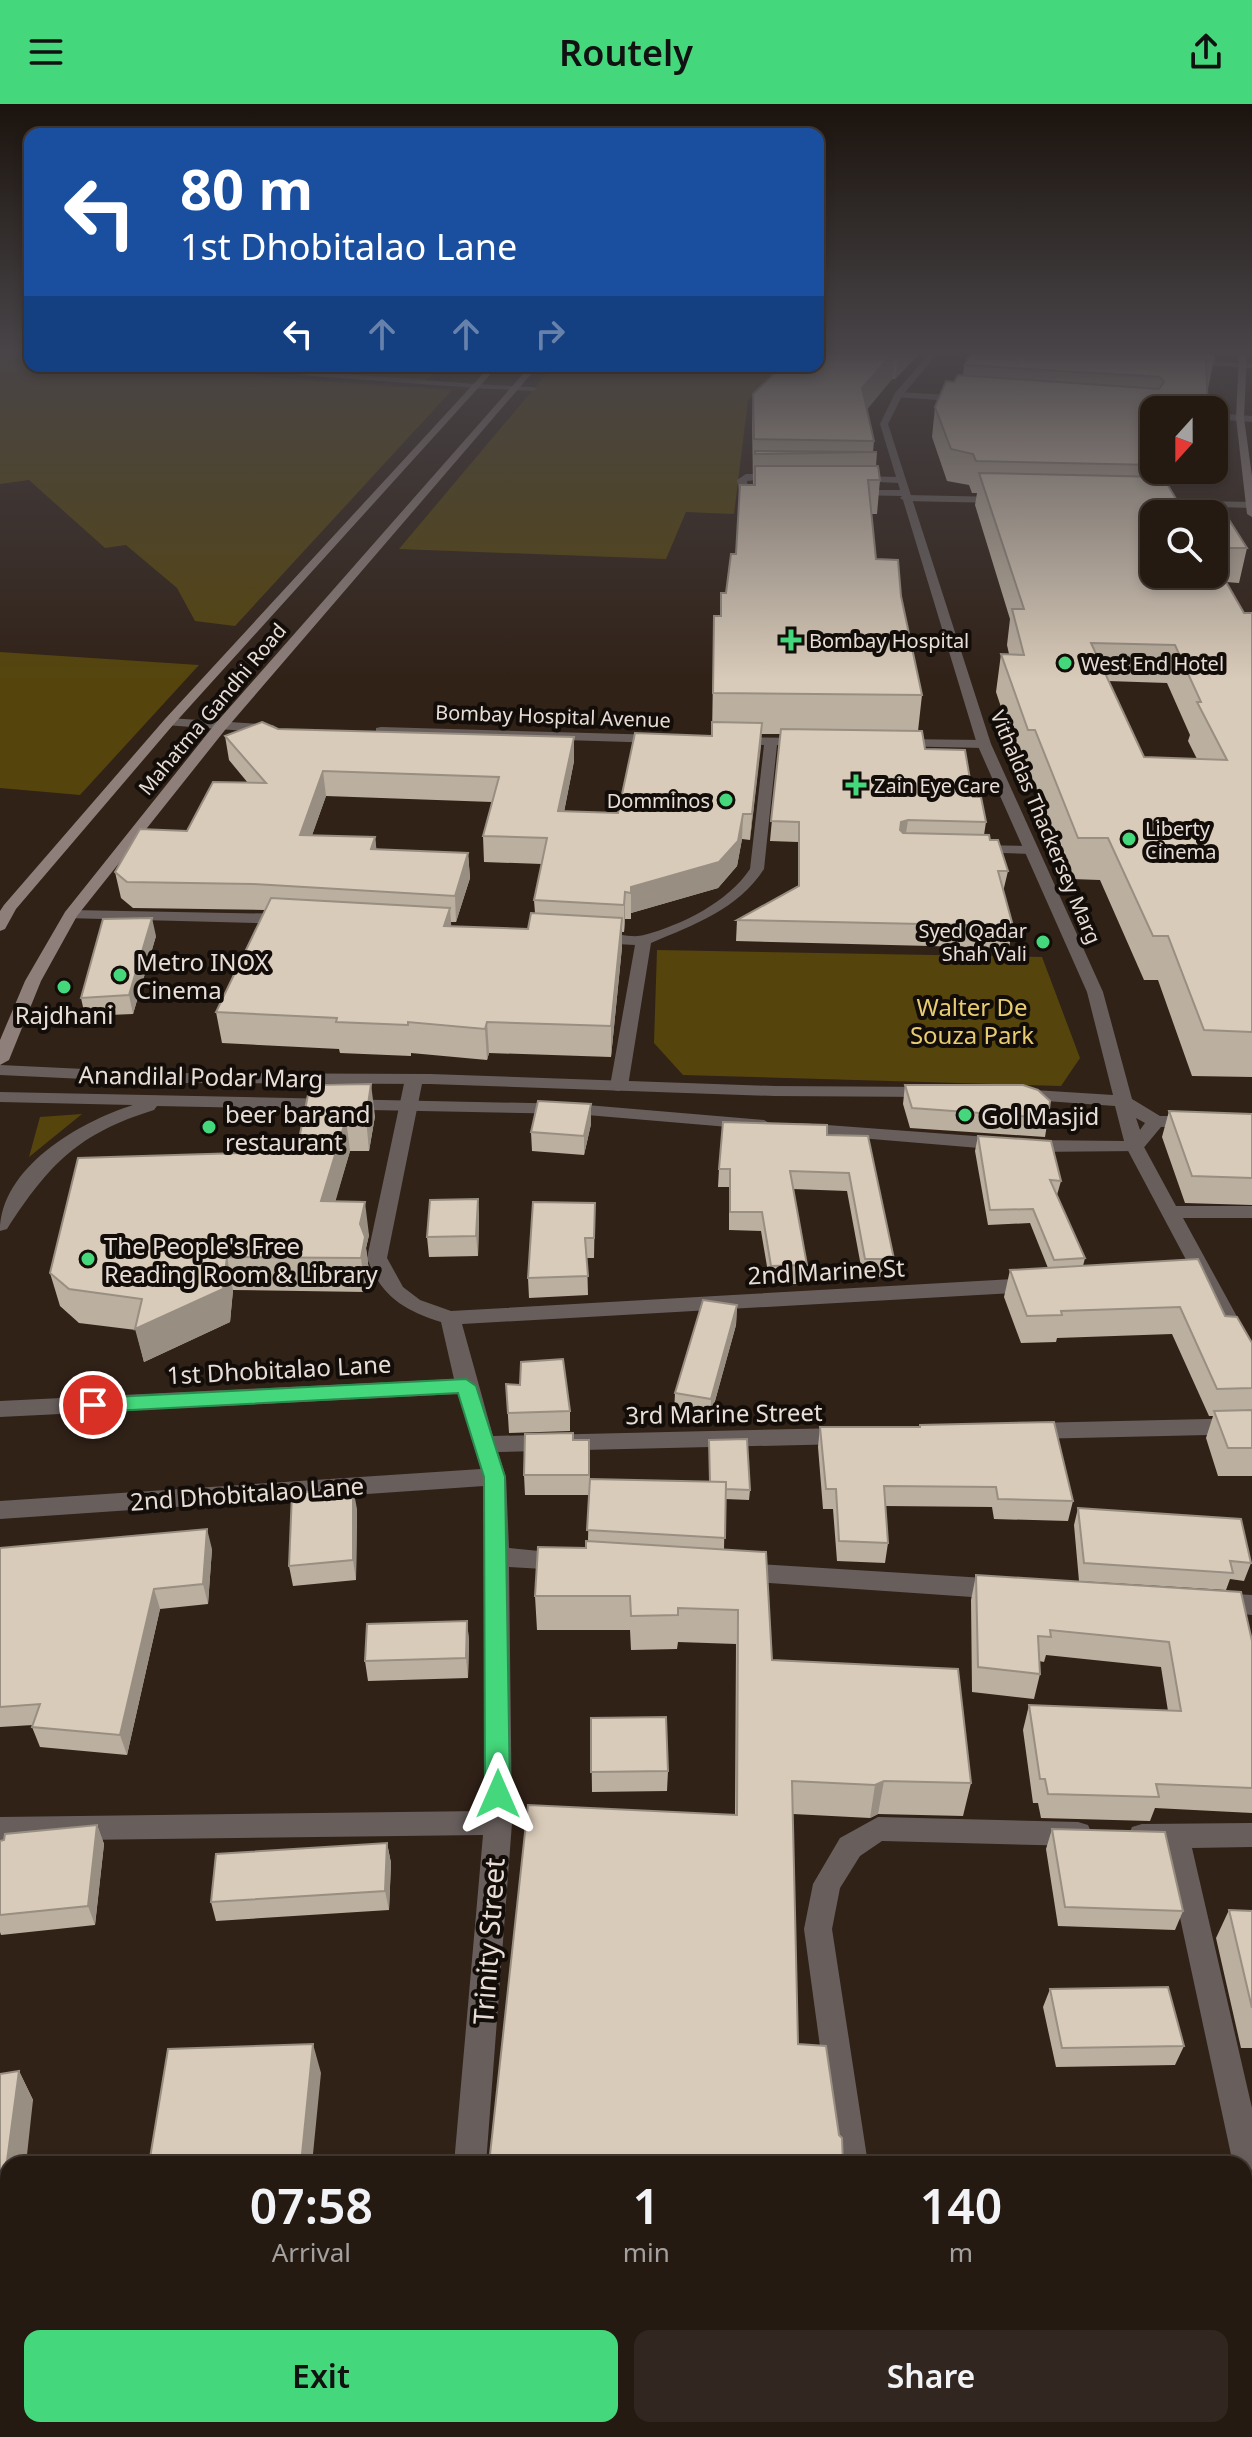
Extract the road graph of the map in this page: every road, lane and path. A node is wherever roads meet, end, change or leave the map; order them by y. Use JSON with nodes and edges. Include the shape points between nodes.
{"nodes":[{"id":1,"x":405,"y":463,"type":"edge"},
{"id":2,"x":451,"y":463,"type":"edge"},
{"id":3,"x":895,"y":463,"type":"edge"},
{"id":4,"x":1245,"y":463,"type":"edge"},
{"id":5,"x":787,"y":477,"type":"edge"},
{"id":6,"x":847,"y":479,"type":"edge"},
{"id":7,"x":900,"y":480,"type":"junction"},
{"id":8,"x":771,"y":493,"type":"edge"},
{"id":9,"x":845,"y":493,"type":"edge"},
{"id":10,"x":904,"y":496,"type":"junction"},
{"id":11,"x":1014,"y":500,"type":"edge"},
{"id":12,"x":1139,"y":503,"type":"edge"},
{"id":13,"x":1251,"y":508,"type":"edge"},
{"id":14,"x":169,"y":722,"type":"junction"},
{"id":15,"x":220,"y":727,"type":"junction"},
{"id":16,"x":281,"y":729,"type":"edge"},
{"id":17,"x":360,"y":731,"type":"edge"},
{"id":18,"x":675,"y":739,"type":"edge"},
{"id":19,"x":723,"y":741,"type":"edge"},
{"id":20,"x":771,"y":742,"type":"junction"},
{"id":21,"x":817,"y":742,"type":"edge"},
{"id":22,"x":878,"y":743,"type":"edge"},
{"id":23,"x":984,"y":744,"type":"junction"},
{"id":24,"x":964,"y":848,"type":"edge"},
{"id":25,"x":1032,"y":850,"type":"junction"},
{"id":26,"x":5,"y":911,"type":"edge"},
{"id":27,"x":70,"y":915,"type":"junction"},
{"id":28,"x":305,"y":920,"type":"edge"},
{"id":29,"x":0,"y":926,"type":"edge"},
{"id":30,"x":585,"y":937,"type":"edge"},
{"id":31,"x":644,"y":941,"type":"junction"},
{"id":32,"x":0,"y":1060,"type":"edge"},
{"id":33,"x":0,"y":1070,"type":"edge"},
{"id":34,"x":414,"y":1079,"type":"junction"},
{"id":35,"x":619,"y":1086,"type":"junction"},
{"id":36,"x":945,"y":1092,"type":"edge"},
{"id":37,"x":1006,"y":1094,"type":"edge"},
{"id":38,"x":0,"y":1097,"type":"edge"},
{"id":39,"x":171,"y":1099,"type":"junction"},
{"id":40,"x":1122,"y":1101,"type":"junction"},
{"id":41,"x":410,"y":1104,"type":"junction"},
{"id":42,"x":1211,"y":1121,"type":"edge"},
{"id":43,"x":1156,"y":1122,"type":"junction"},
{"id":44,"x":1135,"y":1147,"type":"junction"},
{"id":45,"x":1169,"y":1212,"type":"junction"},
{"id":46,"x":1252,"y":1212,"type":"edge"},
{"id":47,"x":0,"y":1225,"type":"edge"},
{"id":48,"x":1047,"y":1285,"type":"edge"},
{"id":49,"x":450,"y":1318,"type":"junction"},
{"id":50,"x":1252,"y":1363,"type":"edge"},
{"id":51,"x":466,"y":1386,"type":"junction"},
{"id":52,"x":0,"y":1409,"type":"edge"},
{"id":53,"x":1252,"y":1426,"type":"edge"},
{"id":54,"x":1012,"y":1432,"type":"edge"},
{"id":55,"x":869,"y":1435,"type":"edge"},
{"id":56,"x":485,"y":1444,"type":"junction"},
{"id":57,"x":495,"y":1477,"type":"junction"},
{"id":58,"x":0,"y":1510,"type":"edge"},
{"id":59,"x":497,"y":1557,"type":"junction"},
{"id":60,"x":591,"y":1563,"type":"edge"},
{"id":61,"x":717,"y":1571,"type":"edge"},
{"id":62,"x":1032,"y":1591,"type":"edge"},
{"id":63,"x":1189,"y":1601,"type":"edge"},
{"id":64,"x":1252,"y":1605,"type":"edge"},
{"id":65,"x":498,"y":1823,"type":"junction"},
{"id":66,"x":0,"y":1829,"type":"edge"},
{"id":67,"x":1252,"y":1835,"type":"edge"},
{"id":68,"x":1176,"y":1837,"type":"junction"},
{"id":69,"x":471,"y":2156,"type":"edge"},
{"id":70,"x":851,"y":2156,"type":"edge"},
{"id":71,"x":1247,"y":2156,"type":"edge"}],
"edges":[{"from":1,"to":14,"type":"main road"},
{"from":2,"to":15,"type":"main road","name":"Mahatma Gandhi Road"},
{"from":3,"to":7,"type":"street","name":"Vithaldas Thackersey Marg"},
{"from":4,"to":13,"type":"main road"},
{"from":5,"to":8,"type":"street","via":[[742,480],[747,493]]},
{"from":6,"to":7,"type":"street"},
{"from":7,"to":10,"type":"street","name":"Vithaldas Thackersey Marg"},
{"from":9,"to":10,"type":"street"},
{"from":10,"to":11,"type":"street"},
{"from":10,"to":23,"type":"street","name":"Vithaldas Thackersey Marg"},
{"from":12,"to":13,"type":"street"},
{"from":14,"to":15,"type":"street"},
{"from":14,"to":26,"type":"main road"},
{"from":15,"to":16,"type":"street"},
{"from":15,"to":27,"type":"main road","name":"Mahatma Gandhi Road"},
{"from":17,"to":18,"type":"street","name":"Bombay Hospital Avenue"},
{"from":19,"to":20,"type":"street"},
{"from":20,"to":21,"type":"street"},
{"from":20,"to":31,"type":"street","via":[[757,869],[750,883],[737,896]]},
{"from":22,"to":23,"type":"street"},
{"from":23,"to":25,"type":"street","name":"Vithaldas Thackersey Marg"},
{"from":24,"to":25,"type":"street"},
{"from":25,"to":40,"type":"street","name":"Vithaldas Thackersey Marg","via":[[1095,992]]},
{"from":26,"to":29,"type":"main road"},
{"from":27,"to":28,"type":"street"},
{"from":27,"to":32,"type":"main road","name":"Mahatma Gandhi Road","via":[[33,981]]},
{"from":30,"to":31,"type":"street"},
{"from":31,"to":35,"type":"street"},
{"from":33,"to":34,"type":"street","name":"Anandilal Podar Marg","via":[[169,1078]]},
{"from":34,"to":35,"type":"street","name":"Anandilal Podar Marg"},
{"from":34,"to":41,"type":"street"},
{"from":35,"to":36,"type":"street","name":"Anandilal Podar Marg"},
{"from":37,"to":40,"type":"street"},
{"from":38,"to":39,"type":"street","name":"Anandilal Podar Marg"},
{"from":39,"to":41,"type":"street","name":"Anandilal Podar Marg"},
{"from":39,"to":47,"type":"street","via":[[112,1115],[64,1143],[27,1181]]},
{"from":40,"to":43,"type":"street"},
{"from":40,"to":44,"type":"street","name":"Vithaldas Thackersey Marg"},
{"from":41,"to":44,"type":"street","name":"Anandilal Podar Marg","via":[[575,1109],[1028,1146]]},
{"from":41,"to":49,"type":"street","via":[[377,1258],[384,1281],[407,1303]]},
{"from":42,"to":43,"type":"street"},
{"from":43,"to":44,"type":"street"},
{"from":44,"to":45,"type":"street","name":"Vithaldas Thackersey Marg"},
{"from":45,"to":46,"type":"street"},
{"from":45,"to":50,"type":"street","name":"Vithaldas Thackersey Marg","via":[[1196,1276]]},
{"from":48,"to":49,"type":"street","name":"2nd Marine St"},
{"from":49,"to":51,"type":"street","name":"Trinity Street"},
{"from":51,"to":52,"type":"street","name":"1st Dhobitalao Lane"},
{"from":51,"to":56,"type":"street","name":"Trinity Street"},
{"from":53,"to":54,"type":"street"},
{"from":55,"to":56,"type":"street","name":"3rd Marine Street"},
{"from":56,"to":57,"type":"street","name":"Trinity Street"},
{"from":57,"to":58,"type":"street","name":"2nd Dhobitalao Lane"},
{"from":57,"to":59,"type":"street","name":"Trinity Street"},
{"from":59,"to":60,"type":"street"},
{"from":59,"to":65,"type":"street","name":"Trinity Street"},
{"from":61,"to":62,"type":"street"},
{"from":63,"to":64,"type":"street"},
{"from":65,"to":66,"type":"street"},
{"from":65,"to":69,"type":"street","name":"Trinity Street"},
{"from":67,"to":68,"type":"street"},
{"from":68,"to":70,"type":"street","via":[[878,1829],[850,1847],[827,1884],[818,1929]]},
{"from":68,"to":71,"type":"street"}]}
